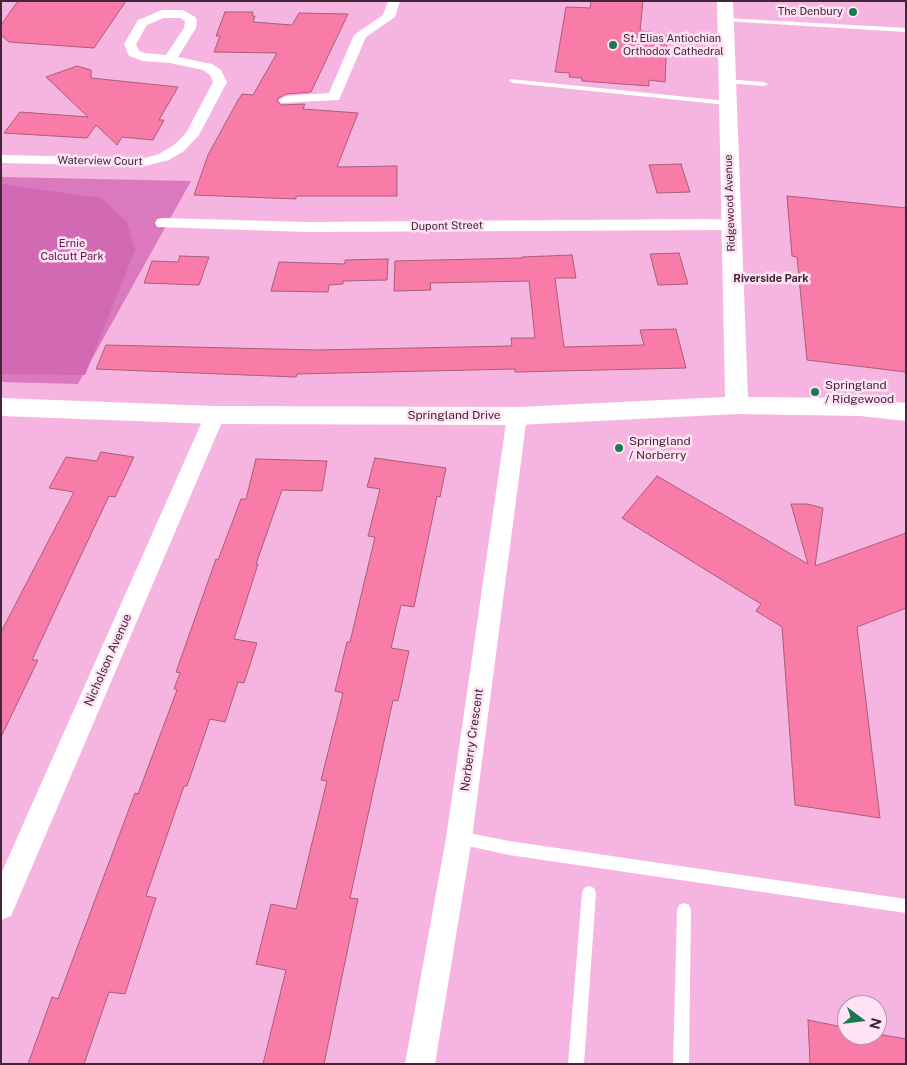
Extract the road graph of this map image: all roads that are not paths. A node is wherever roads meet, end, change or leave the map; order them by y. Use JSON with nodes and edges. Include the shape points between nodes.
{"nodes":[{"id":1,"x":394,"y":1,"type":"edge"},
{"id":2,"x":726,"y":11,"type":"edge"},
{"id":3,"x":825,"y":19,"type":"dead end"},
{"id":4,"x":840,"y":20,"type":"dead end"},
{"id":5,"x":805,"y":25,"type":"junction"},
{"id":6,"x":866,"y":28,"type":"junction"},
{"id":7,"x":906,"y":30,"type":"edge"},
{"id":8,"x":170,"y":59,"type":"junction"},
{"id":9,"x":513,"y":81,"type":"dead end"},
{"id":10,"x":727,"y":81,"type":"junction"},
{"id":11,"x":764,"y":84,"type":"dead end"},
{"id":12,"x":286,"y":100,"type":"dead end"},
{"id":13,"x":728,"y":103,"type":"junction"},
{"id":14,"x":1,"y":159,"type":"edge"},
{"id":15,"x":163,"y":223,"type":"dead end"},
{"id":16,"x":731,"y":226,"type":"junction"},
{"id":17,"x":737,"y":404,"type":"junction"},
{"id":18,"x":1,"y":407,"type":"edge"},
{"id":19,"x":906,"y":412,"type":"edge"},
{"id":20,"x":215,"y":415,"type":"junction"},
{"id":21,"x":517,"y":416,"type":"junction"},
{"id":22,"x":459,"y":838,"type":"junction"},
{"id":23,"x":589,"y":893,"type":"dead end"},
{"id":24,"x":1,"y":906,"type":"edge"},
{"id":25,"x":906,"y":906,"type":"edge"},
{"id":26,"x":684,"y":910,"type":"dead end"},
{"id":27,"x":420,"y":1064,"type":"edge"},
{"id":28,"x":576,"y":1064,"type":"edge"},
{"id":29,"x":681,"y":1064,"type":"edge"}],
"edges":[{"from":1,"to":12,"type":"street","via":[[389,17],[360,34],[334,97]]},
{"from":2,"to":5,"type":"lane"},
{"from":2,"to":10,"type":"street","name":"Ridgewood Avenue"},
{"from":3,"to":5,"type":"lane"},
{"from":4,"to":6,"type":"lane"},
{"from":5,"to":6,"type":"lane"},
{"from":6,"to":7,"type":"lane"},
{"from":8,"to":8,"type":"street","name":"Waterview Court","via":[[137,55],[130,44],[142,22],[162,14],[183,14],[191,20],[190,28]]},
{"from":8,"to":14,"type":"street","name":"Waterview Court","via":[[207,67],[216,73],[220,82],[192,135],[164,157],[146,162]]},
{"from":9,"to":13,"type":"lane"},
{"from":10,"to":11,"type":"lane"},
{"from":10,"to":13,"type":"street","name":"Ridgewood Avenue"},
{"from":13,"to":16,"type":"street","name":"Ridgewood Avenue"},
{"from":15,"to":16,"type":"street","name":"Dupont Street","via":[[307,227]]},
{"from":16,"to":17,"type":"street","name":"Ridgewood Avenue"},
{"from":17,"to":19,"type":"street","name":"Springland Drive","via":[[860,407]]},
{"from":17,"to":21,"type":"street","name":"Springland Drive"},
{"from":18,"to":20,"type":"street","name":"Springland Drive"},
{"from":20,"to":21,"type":"street","name":"Springland Drive"},
{"from":20,"to":24,"type":"street","name":"Nicholson Avenue"},
{"from":21,"to":22,"type":"street","name":"Norberry Crescent"},
{"from":22,"to":25,"type":"lane"},
{"from":22,"to":27,"type":"street","name":"Norberry Crescent"},
{"from":23,"to":28,"type":"lane"},
{"from":26,"to":29,"type":"lane"}]}
